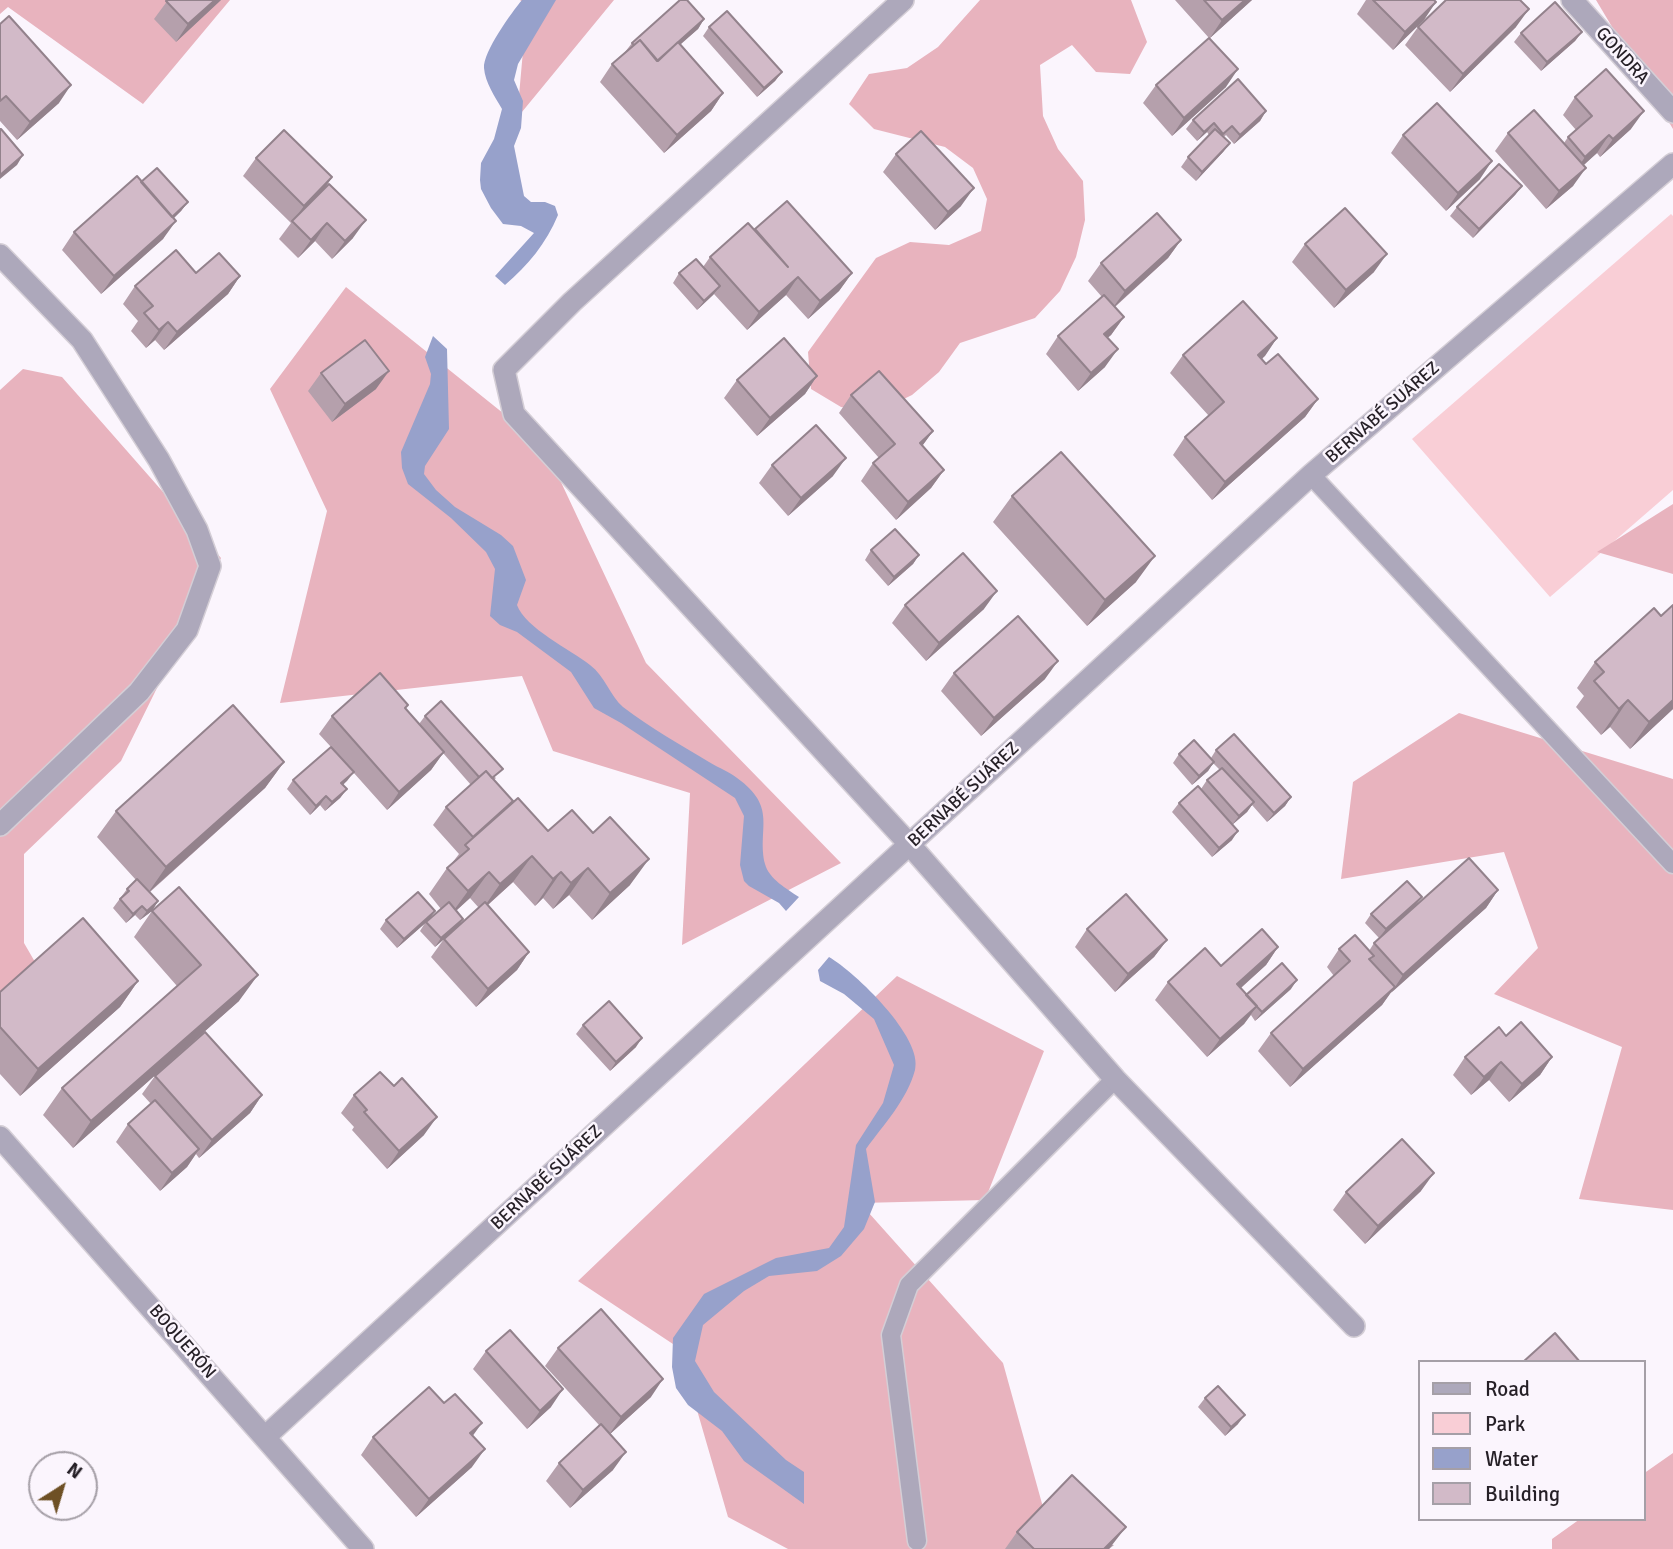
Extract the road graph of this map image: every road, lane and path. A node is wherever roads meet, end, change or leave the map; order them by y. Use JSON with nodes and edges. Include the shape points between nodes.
{"nodes":[{"id":1,"x":903,"y":0,"type":"edge"},
{"id":2,"x":1572,"y":0,"type":"edge"},
{"id":3,"x":1673,"y":112,"type":"edge"},
{"id":4,"x":1673,"y":164,"type":"edge"},
{"id":5,"x":0,"y":255,"type":"edge"},
{"id":6,"x":1311,"y":475,"type":"junction"},
{"id":7,"x":0,"y":825,"type":"edge"},
{"id":8,"x":910,"y":845,"type":"junction"},
{"id":9,"x":1673,"y":863,"type":"edge"},
{"id":10,"x":1115,"y":1079,"type":"junction"},
{"id":11,"x":0,"y":1136,"type":"edge"},
{"id":12,"x":1354,"y":1326,"type":"dead end"},
{"id":13,"x":265,"y":1437,"type":"junction"},
{"id":14,"x":916,"y":1541,"type":"dead end"},
{"id":15,"x":363,"y":1549,"type":"edge"}],
"edges":[{"from":1,"to":8,"type":"street","via":[[572,302],[504,370],[514,414]]},
{"from":2,"to":3,"type":"street","name":"GONDRA"},
{"from":4,"to":6,"type":"street","name":"BERNABÉ SUÁREZ"},
{"from":5,"to":7,"type":"street","via":[[82,340],[159,460],[197,530],[210,566],[187,630],[139,692]]},
{"from":6,"to":8,"type":"street","name":"BERNABÉ SUÁREZ"},
{"from":6,"to":9,"type":"lane"},
{"from":8,"to":10,"type":"street"},
{"from":8,"to":13,"type":"street","name":"BERNABÉ SUÁREZ"},
{"from":10,"to":12,"type":"street"},
{"from":10,"to":14,"type":"lane","via":[[909,1284],[891,1335]]},
{"from":11,"to":13,"type":"street","name":"BOQUERÓN"},
{"from":13,"to":15,"type":"street","name":"BOQUERÓN"}]}
